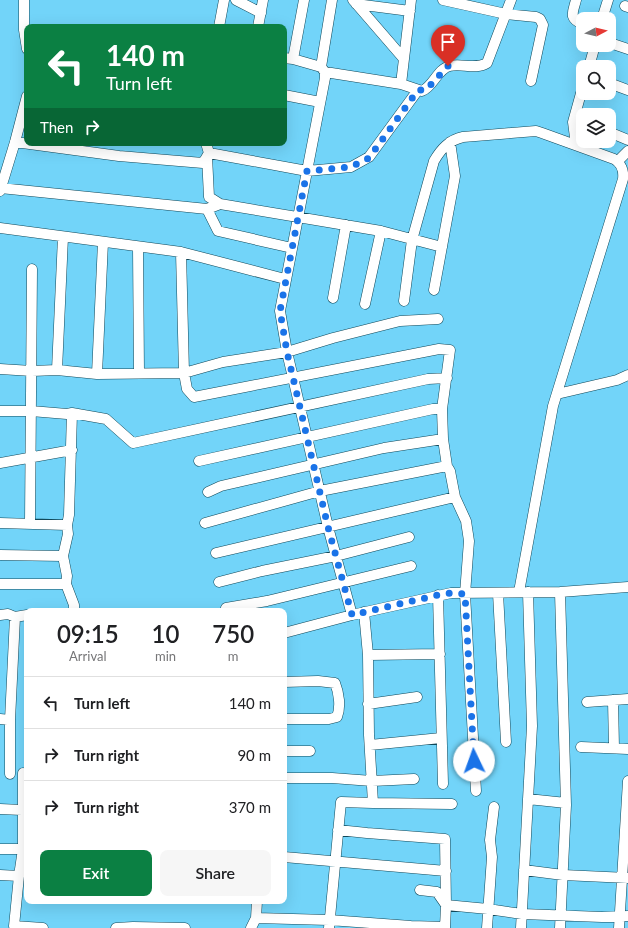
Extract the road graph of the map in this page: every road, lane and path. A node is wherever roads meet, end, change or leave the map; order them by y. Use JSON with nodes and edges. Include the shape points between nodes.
{"nodes":[{"id":1,"x":24,"y":0,"type":"edge"},
{"id":2,"x":224,"y":0,"type":"edge"},
{"id":3,"x":236,"y":0,"type":"edge"},
{"id":4,"x":263,"y":0,"type":"edge"},
{"id":5,"x":304,"y":0,"type":"edge"},
{"id":6,"x":332,"y":0,"type":"edge"},
{"id":7,"x":411,"y":0,"type":"edge"},
{"id":8,"x":443,"y":0,"type":"edge"},
{"id":9,"x":511,"y":0,"type":"edge"},
{"id":10,"x":576,"y":0,"type":"edge"},
{"id":11,"x":608,"y":0,"type":"edge"},
{"id":12,"x":355,"y":2,"type":"edge"},
{"id":13,"x":410,"y":11,"type":"junction"},
{"id":14,"x":604,"y":12,"type":"edge"},
{"id":15,"x":261,"y":13,"type":"junction"},
{"id":16,"x":506,"y":14,"type":"junction"},
{"id":17,"x":576,"y":21,"type":"edge"},
{"id":18,"x":24,"y":24,"type":"edge"},
{"id":19,"x":220,"y":24,"type":"edge"},
{"id":20,"x":259,"y":24,"type":"edge"},
{"id":21,"x":616,"y":45,"type":"edge"},
{"id":22,"x":628,"y":49,"type":"edge"},
{"id":23,"x":288,"y":58,"type":"edge"},
{"id":24,"x":404,"y":59,"type":"junction"},
{"id":25,"x":323,"y":70,"type":"junction"},
{"id":26,"x":531,"y":81,"type":"dead end"},
{"id":27,"x":401,"y":84,"type":"junction"},
{"id":28,"x":616,"y":86,"type":"edge"},
{"id":29,"x":418,"y":90,"type":"junction"},
{"id":30,"x":628,"y":90,"type":"edge"},
{"id":31,"x":287,"y":96,"type":"edge"},
{"id":32,"x":320,"y":102,"type":"junction"},
{"id":33,"x":24,"y":108,"type":"edge"},
{"id":34,"x":576,"y":111,"type":"edge"},
{"id":35,"x":616,"y":135,"type":"edge"},
{"id":36,"x":628,"y":140,"type":"edge"},
{"id":37,"x":15,"y":142,"type":"junction"},
{"id":38,"x":450,"y":142,"type":"junction"},
{"id":39,"x":24,"y":143,"type":"edge"},
{"id":40,"x":576,"y":145,"type":"joint"},
{"id":41,"x":45,"y":146,"type":"edge"},
{"id":42,"x":584,"y":148,"type":"edge"},
{"id":43,"x":207,"y":151,"type":"edge"},
{"id":44,"x":628,"y":151,"type":"edge"},
{"id":45,"x":618,"y":161,"type":"junction"},
{"id":46,"x":307,"y":171,"type":"junction"},
{"id":47,"x":1,"y":189,"type":"edge"},
{"id":48,"x":220,"y":204,"type":"junction"},
{"id":49,"x":207,"y":208,"type":"junction"},
{"id":50,"x":298,"y":216,"type":"junction"},
{"id":51,"x":346,"y":225,"type":"junction"},
{"id":52,"x":0,"y":228,"type":"edge"},
{"id":53,"x":381,"y":231,"type":"junction"},
{"id":54,"x":63,"y":237,"type":"junction"},
{"id":55,"x":412,"y":240,"type":"junction"},
{"id":56,"x":103,"y":242,"type":"junction"},
{"id":57,"x":138,"y":247,"type":"junction"},
{"id":58,"x":442,"y":247,"type":"junction"},
{"id":59,"x":292,"y":248,"type":"junction"},
{"id":60,"x":181,"y":252,"type":"junction"},
{"id":61,"x":32,"y":269,"type":"dead end"},
{"id":62,"x":285,"y":279,"type":"junction"},
{"id":63,"x":434,"y":290,"type":"dead end"},
{"id":64,"x":333,"y":298,"type":"dead end"},
{"id":65,"x":404,"y":301,"type":"dead end"},
{"id":66,"x":365,"y":304,"type":"dead end"},
{"id":67,"x":438,"y":319,"type":"dead end"},
{"id":68,"x":287,"y":352,"type":"junction"},
{"id":69,"x":0,"y":369,"type":"edge"},
{"id":70,"x":57,"y":370,"type":"junction"},
{"id":71,"x":32,"y":371,"type":"junction"},
{"id":72,"x":139,"y":373,"type":"junction"},
{"id":73,"x":184,"y":373,"type":"junction"},
{"id":74,"x":97,"y":374,"type":"junction"},
{"id":75,"x":628,"y":375,"type":"edge"},
{"id":76,"x":293,"y":377,"type":"junction"},
{"id":77,"x":447,"y":378,"type":"junction"},
{"id":78,"x":557,"y":394,"type":"junction"},
{"id":79,"x":299,"y":407,"type":"junction"},
{"id":80,"x":442,"y":410,"type":"junction"},
{"id":81,"x":0,"y":411,"type":"edge"},
{"id":82,"x":32,"y":411,"type":"junction"},
{"id":83,"x":72,"y":413,"type":"junction"},
{"id":84,"x":307,"y":436,"type":"junction"},
{"id":85,"x":443,"y":439,"type":"junction"},
{"id":86,"x":72,"y":450,"type":"junction"},
{"id":87,"x":32,"y":456,"type":"junction"},
{"id":88,"x":199,"y":462,"type":"dead end"},
{"id":89,"x":0,"y":463,"type":"edge"},
{"id":90,"x":314,"y":465,"type":"junction"},
{"id":91,"x":447,"y":466,"type":"junction"},
{"id":92,"x":320,"y":491,"type":"junction"},
{"id":93,"x":208,"y":492,"type":"dead end"},
{"id":94,"x":455,"y":497,"type":"junction"},
{"id":95,"x":0,"y":523,"type":"edge"},
{"id":96,"x":30,"y":523,"type":"junction"},
{"id":97,"x":205,"y":523,"type":"dead end"},
{"id":98,"x":67,"y":525,"type":"junction"},
{"id":99,"x":328,"y":527,"type":"junction"},
{"id":100,"x":409,"y":537,"type":"dead end"},
{"id":101,"x":216,"y":553,"type":"dead end"},
{"id":102,"x":0,"y":555,"type":"edge"},
{"id":103,"x":63,"y":556,"type":"junction"},
{"id":104,"x":336,"y":556,"type":"junction"},
{"id":105,"x":411,"y":566,"type":"dead end"},
{"id":106,"x":219,"y":582,"type":"dead end"},
{"id":107,"x":344,"y":582,"type":"junction"},
{"id":108,"x":0,"y":584,"type":"edge"},
{"id":109,"x":66,"y":584,"type":"junction"},
{"id":110,"x":628,"y":587,"type":"edge"},
{"id":111,"x":524,"y":592,"type":"junction"},
{"id":112,"x":560,"y":592,"type":"junction"},
{"id":113,"x":498,"y":593,"type":"junction"},
{"id":114,"x":465,"y":594,"type":"junction"},
{"id":115,"x":438,"y":595,"type":"junction"},
{"id":116,"x":74,"y":608,"type":"edge"},
{"id":117,"x":226,"y":608,"type":"edge"},
{"id":118,"x":364,"y":612,"type":"junction"},
{"id":119,"x":0,"y":615,"type":"edge"},
{"id":120,"x":352,"y":615,"type":"junction"},
{"id":121,"x":24,"y":616,"type":"edge"},
{"id":122,"x":15,"y":617,"type":"junction"},
{"id":123,"x":287,"y":633,"type":"edge"},
{"id":124,"x":440,"y":654,"type":"junction"},
{"id":125,"x":368,"y":655,"type":"junction"},
{"id":126,"x":287,"y":682,"type":"edge"},
{"id":127,"x":417,"y":697,"type":"dead end"},
{"id":128,"x":628,"y":699,"type":"edge"},
{"id":129,"x":613,"y":700,"type":"junction"},
{"id":130,"x":587,"y":702,"type":"dead end"},
{"id":131,"x":368,"y":704,"type":"junction"},
{"id":132,"x":287,"y":719,"type":"edge"},
{"id":133,"x":5,"y":720,"type":"edge"},
{"id":134,"x":441,"y":738,"type":"junction"},
{"id":135,"x":506,"y":742,"type":"dead end"},
{"id":136,"x":370,"y":745,"type":"junction"},
{"id":137,"x":581,"y":746,"type":"dead end"},
{"id":138,"x":614,"y":748,"type":"junction"},
{"id":139,"x":628,"y":749,"type":"edge"},
{"id":140,"x":287,"y":750,"type":"edge"},
{"id":141,"x":310,"y":751,"type":"dead end"},
{"id":142,"x":24,"y":773,"type":"edge"},
{"id":143,"x":5,"y":774,"type":"edge"},
{"id":144,"x":287,"y":778,"type":"edge"},
{"id":145,"x":414,"y":778,"type":"dead end"},
{"id":146,"x":372,"y":781,"type":"junction"},
{"id":147,"x":628,"y":781,"type":"edge"},
{"id":148,"x":443,"y":784,"type":"dead end"},
{"id":149,"x":476,"y":791,"type":"dead end"},
{"id":150,"x":528,"y":799,"type":"junction"},
{"id":151,"x":373,"y":803,"type":"junction"},
{"id":152,"x":566,"y":803,"type":"junction"},
{"id":153,"x":452,"y":804,"type":"dead end"},
{"id":154,"x":494,"y":807,"type":"dead end"},
{"id":155,"x":0,"y":809,"type":"edge"},
{"id":156,"x":24,"y":815,"type":"edge"},
{"id":157,"x":338,"y":830,"type":"junction"},
{"id":158,"x":0,"y":848,"type":"edge"},
{"id":159,"x":24,"y":849,"type":"edge"},
{"id":160,"x":24,"y":854,"type":"edge"},
{"id":161,"x":287,"y":857,"type":"edge"},
{"id":162,"x":335,"y":862,"type":"junction"},
{"id":163,"x":524,"y":870,"type":"junction"},
{"id":164,"x":446,"y":871,"type":"junction"},
{"id":165,"x":0,"y":875,"type":"edge"},
{"id":166,"x":19,"y":876,"type":"junction"},
{"id":167,"x":563,"y":876,"type":"junction"},
{"id":168,"x":625,"y":878,"type":"edge"},
{"id":169,"x":420,"y":890,"type":"dead end"},
{"id":170,"x":624,"y":902,"type":"edge"},
{"id":171,"x":257,"y":904,"type":"edge"},
{"id":172,"x":446,"y":905,"type":"junction"},
{"id":173,"x":488,"y":908,"type":"junction"},
{"id":174,"x":522,"y":914,"type":"junction"},
{"id":175,"x":561,"y":914,"type":"junction"},
{"id":176,"x":624,"y":916,"type":"edge"},
{"id":177,"x":256,"y":918,"type":"junction"},
{"id":178,"x":329,"y":924,"type":"edge"},
{"id":179,"x":39,"y":928,"type":"edge"},
{"id":180,"x":43,"y":928,"type":"edge"},
{"id":181,"x":116,"y":928,"type":"edge"},
{"id":182,"x":185,"y":928,"type":"edge"},
{"id":183,"x":250,"y":928,"type":"edge"},
{"id":184,"x":445,"y":928,"type":"edge"},
{"id":185,"x":487,"y":928,"type":"edge"},
{"id":186,"x":521,"y":928,"type":"edge"},
{"id":187,"x":560,"y":928,"type":"edge"},
{"id":188,"x":619,"y":928,"type":"edge"}],
"edges":[{"from":1,"to":18,"type":"street"},
{"from":2,"to":19,"type":"street"},
{"from":3,"to":15,"type":"street"},
{"from":4,"to":15,"type":"street"},
{"from":5,"to":23,"type":"street"},
{"from":6,"to":25,"type":"street"},
{"from":7,"to":13,"type":"street"},
{"from":8,"to":16,"type":"street"},
{"from":9,"to":16,"type":"street"},
{"from":10,"to":17,"type":"street","via":[[572,14]]},
{"from":11,"to":14,"type":"street"},
{"from":12,"to":13,"type":"street"},
{"from":12,"to":24,"type":"street"},
{"from":13,"to":24,"type":"street"},
{"from":15,"to":20,"type":"street"},
{"from":16,"to":26,"type":"street","via":[[536,17],[542,22]]},
{"from":16,"to":29,"type":"street","via":[[487,63],[479,66],[448,66],[426,90]]},
{"from":21,"to":22,"type":"street"},
{"from":23,"to":25,"type":"street"},
{"from":24,"to":27,"type":"street"},
{"from":25,"to":27,"type":"street"},
{"from":25,"to":32,"type":"street"},
{"from":27,"to":29,"type":"street"},
{"from":28,"to":30,"type":"street"},
{"from":29,"to":46,"type":"street","via":[[369,158],[351,167]]},
{"from":31,"to":32,"type":"street"},
{"from":32,"to":46,"type":"street"},
{"from":33,"to":37,"type":"street"},
{"from":34,"to":40,"type":"street","via":[[573,122]]},
{"from":35,"to":36,"type":"street"},
{"from":37,"to":39,"type":"street"},
{"from":37,"to":47,"type":"street"},
{"from":38,"to":40,"type":"street","via":[[463,137],[536,132]]},
{"from":38,"to":55,"type":"street","via":[[434,161]]},
{"from":38,"to":58,"type":"street","via":[[455,176]]},
{"from":41,"to":43,"type":"street","via":[[119,156],[203,163]]},
{"from":42,"to":45,"type":"street"},
{"from":43,"to":46,"type":"street"},
{"from":43,"to":48,"type":"street","via":[[209,197]]},
{"from":44,"to":45,"type":"street"},
{"from":45,"to":78,"type":"street","via":[[624,179]]},
{"from":46,"to":50,"type":"street"},
{"from":47,"to":49,"type":"street"},
{"from":48,"to":49,"type":"street"},
{"from":48,"to":50,"type":"street"},
{"from":49,"to":59,"type":"street","via":[[218,231]]},
{"from":50,"to":51,"type":"street"},
{"from":50,"to":59,"type":"street"},
{"from":51,"to":53,"type":"street"},
{"from":51,"to":64,"type":"street"},
{"from":52,"to":54,"type":"street"},
{"from":53,"to":55,"type":"street"},
{"from":53,"to":66,"type":"street"},
{"from":54,"to":56,"type":"street"},
{"from":54,"to":70,"type":"street"},
{"from":55,"to":58,"type":"street"},
{"from":55,"to":65,"type":"street"},
{"from":56,"to":57,"type":"street"},
{"from":56,"to":74,"type":"street"},
{"from":57,"to":60,"type":"street"},
{"from":57,"to":72,"type":"street"},
{"from":58,"to":63,"type":"street"},
{"from":59,"to":62,"type":"street"},
{"from":60,"to":62,"type":"street"},
{"from":60,"to":73,"type":"street"},
{"from":61,"to":71,"type":"street"},
{"from":62,"to":68,"type":"street","via":[[280,311]]},
{"from":67,"to":68,"type":"street","via":[[400,321]]},
{"from":68,"to":73,"type":"street","via":[[223,362]]},
{"from":68,"to":76,"type":"street"},
{"from":69,"to":71,"type":"street"},
{"from":70,"to":71,"type":"street"},
{"from":70,"to":74,"type":"street"},
{"from":71,"to":82,"type":"street"},
{"from":72,"to":73,"type":"street"},
{"from":72,"to":74,"type":"street"},
{"from":73,"to":76,"type":"street","via":[[187,389],[194,397]]},
{"from":75,"to":78,"type":"street"},
{"from":76,"to":77,"type":"street","via":[[439,349],[450,350]]},
{"from":76,"to":79,"type":"street"},
{"from":77,"to":79,"type":"street","via":[[428,379]]},
{"from":77,"to":80,"type":"street"},
{"from":78,"to":111,"type":"street","via":[[551,416]]},
{"from":79,"to":83,"type":"street","via":[[133,443],[106,419]]},
{"from":79,"to":84,"type":"street"},
{"from":80,"to":84,"type":"street","via":[[433,408]]},
{"from":80,"to":85,"type":"street"},
{"from":81,"to":82,"type":"street"},
{"from":82,"to":83,"type":"street"},
{"from":82,"to":87,"type":"street"},
{"from":83,"to":86,"type":"street"},
{"from":84,"to":88,"type":"street"},
{"from":84,"to":90,"type":"street"},
{"from":85,"to":90,"type":"street","via":[[384,448]]},
{"from":85,"to":91,"type":"street"},
{"from":86,"to":87,"type":"street"},
{"from":86,"to":98,"type":"street"},
{"from":87,"to":89,"type":"street"},
{"from":87,"to":96,"type":"street"},
{"from":90,"to":92,"type":"street"},
{"from":90,"to":93,"type":"street","via":[[221,486]]},
{"from":91,"to":92,"type":"street"},
{"from":91,"to":94,"type":"street"},
{"from":92,"to":97,"type":"street"},
{"from":92,"to":99,"type":"street"},
{"from":94,"to":99,"type":"street"},
{"from":94,"to":114,"type":"street","via":[[466,521],[468,540]]},
{"from":95,"to":96,"type":"street"},
{"from":96,"to":98,"type":"street"},
{"from":98,"to":103,"type":"street","via":[[68,534]]},
{"from":99,"to":101,"type":"street"},
{"from":99,"to":104,"type":"street"},
{"from":100,"to":104,"type":"street"},
{"from":102,"to":103,"type":"street"},
{"from":103,"to":109,"type":"street"},
{"from":104,"to":106,"type":"street"},
{"from":104,"to":107,"type":"street"},
{"from":105,"to":107,"type":"street"},
{"from":107,"to":117,"type":"street"},
{"from":107,"to":120,"type":"street"},
{"from":108,"to":109,"type":"street"},
{"from":109,"to":116,"type":"street"},
{"from":110,"to":112,"type":"street"},
{"from":111,"to":112,"type":"street"},
{"from":111,"to":113,"type":"street"},
{"from":111,"to":150,"type":"street","via":[[532,726]]},
{"from":112,"to":152,"type":"street"},
{"from":113,"to":114,"type":"street"},
{"from":113,"to":135,"type":"street"},
{"from":114,"to":115,"type":"street"},
{"from":114,"to":149,"type":"street"},
{"from":115,"to":118,"type":"street"},
{"from":115,"to":124,"type":"street"},
{"from":118,"to":120,"type":"street"},
{"from":118,"to":125,"type":"street"},
{"from":119,"to":122,"type":"street","via":[[8,614]]},
{"from":120,"to":123,"type":"street"},
{"from":121,"to":122,"type":"street"},
{"from":122,"to":133,"type":"street"},
{"from":124,"to":125,"type":"street"},
{"from":124,"to":134,"type":"street"},
{"from":125,"to":131,"type":"street"},
{"from":126,"to":132,"type":"street","via":[[318,681],[335,684],[340,711],[337,717],[329,719]]},
{"from":127,"to":131,"type":"street"},
{"from":128,"to":129,"type":"street"},
{"from":129,"to":130,"type":"street"},
{"from":129,"to":138,"type":"street"},
{"from":131,"to":136,"type":"street"},
{"from":133,"to":143,"type":"street"},
{"from":134,"to":136,"type":"street"},
{"from":134,"to":148,"type":"street"},
{"from":136,"to":146,"type":"street"},
{"from":137,"to":138,"type":"street"},
{"from":138,"to":139,"type":"street"},
{"from":140,"to":141,"type":"street"},
{"from":142,"to":143,"type":"street"},
{"from":144,"to":146,"type":"street"},
{"from":145,"to":146,"type":"street"},
{"from":146,"to":151,"type":"street"},
{"from":147,"to":168,"type":"street"},
{"from":150,"to":152,"type":"street"},
{"from":150,"to":163,"type":"street"},
{"from":151,"to":153,"type":"street"},
{"from":151,"to":157,"type":"street","via":[[341,802]]},
{"from":152,"to":167,"type":"street"},
{"from":154,"to":173,"type":"street","via":[[490,840],[492,857]]},
{"from":155,"to":156,"type":"street"},
{"from":157,"to":162,"type":"street"},
{"from":157,"to":164,"type":"street","via":[[446,839]]},
{"from":158,"to":159,"type":"street"},
{"from":160,"to":166,"type":"street"},
{"from":161,"to":162,"type":"street"},
{"from":162,"to":164,"type":"street"},
{"from":162,"to":178,"type":"street"},
{"from":163,"to":167,"type":"street"},
{"from":163,"to":174,"type":"street"},
{"from":164,"to":172,"type":"street"},
{"from":165,"to":166,"type":"street"},
{"from":166,"to":179,"type":"street","via":[[14,926]]},
{"from":167,"to":168,"type":"street"},
{"from":167,"to":175,"type":"street"},
{"from":168,"to":170,"type":"street"},
{"from":169,"to":172,"type":"street","via":[[437,892]]},
{"from":170,"to":176,"type":"street"},
{"from":171,"to":177,"type":"street"},
{"from":172,"to":173,"type":"street"},
{"from":172,"to":184,"type":"street"},
{"from":173,"to":174,"type":"street"},
{"from":173,"to":185,"type":"street"},
{"from":174,"to":175,"type":"street"},
{"from":174,"to":186,"type":"street"},
{"from":175,"to":176,"type":"street"},
{"from":175,"to":187,"type":"street"},
{"from":176,"to":188,"type":"street"},
{"from":177,"to":178,"type":"street"},
{"from":177,"to":183,"type":"street"},
{"from":178,"to":184,"type":"street"},
{"from":179,"to":180,"type":"street"},
{"from":181,"to":182,"type":"street"}]}
